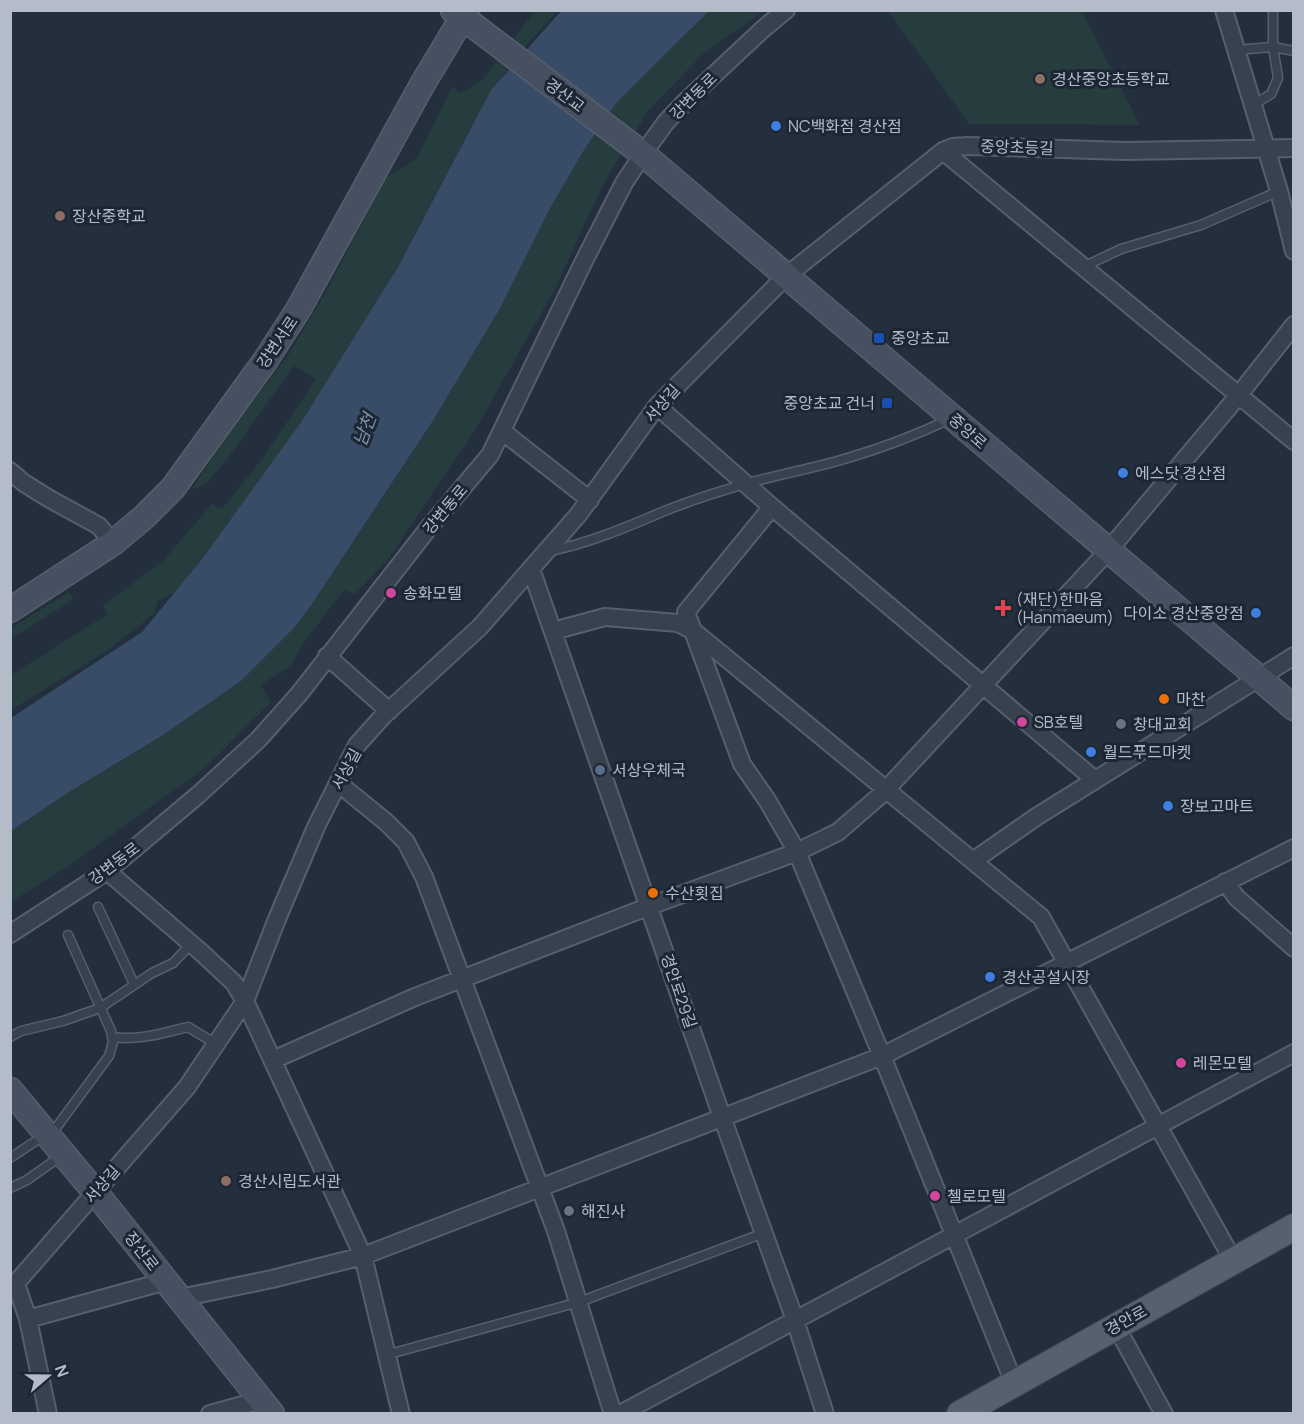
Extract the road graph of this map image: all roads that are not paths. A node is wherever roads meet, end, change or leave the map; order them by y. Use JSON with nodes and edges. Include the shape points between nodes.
{"nodes":[{"id":1,"x":786,"y":10,"type":"edge"},
{"id":2,"x":1224,"y":10,"type":"edge"},
{"id":3,"x":1273,"y":10,"type":"edge"},
{"id":4,"x":460,"y":13,"type":"edge"},
{"id":5,"x":1273,"y":47,"type":"junction"},
{"id":6,"x":1236,"y":50,"type":"junction"},
{"id":7,"x":1293,"y":51,"type":"edge"},
{"id":8,"x":1253,"y":105,"type":"junction"},
{"id":9,"x":1266,"y":148,"type":"junction"},
{"id":10,"x":1293,"y":148,"type":"edge"},
{"id":11,"x":943,"y":151,"type":"junction"},
{"id":12,"x":643,"y":154,"type":"junction"},
{"id":13,"x":1278,"y":191,"type":"junction"},
{"id":14,"x":1293,"y":251,"type":"edge"},
{"id":15,"x":1083,"y":267,"type":"junction"},
{"id":16,"x":785,"y":277,"type":"junction"},
{"id":17,"x":1293,"y":325,"type":"edge"},
{"id":18,"x":1238,"y":396,"type":"junction"},
{"id":19,"x":657,"y":406,"type":"junction"},
{"id":20,"x":953,"y":418,"type":"junction"},
{"id":21,"x":502,"y":431,"type":"junction"},
{"id":22,"x":1293,"y":441,"type":"edge"},
{"id":23,"x":10,"y":471,"type":"edge"},
{"id":24,"x":746,"y":484,"type":"junction"},
{"id":25,"x":590,"y":500,"type":"junction"},
{"id":26,"x":772,"y":507,"type":"junction"},
{"id":27,"x":113,"y":543,"type":"junction"},
{"id":28,"x":1108,"y":551,"type":"junction"},
{"id":29,"x":546,"y":552,"type":"junction"},
{"id":30,"x":531,"y":569,"type":"junction"},
{"id":31,"x":10,"y":610,"type":"edge"},
{"id":32,"x":692,"y":630,"type":"junction"},
{"id":33,"x":553,"y":631,"type":"junction"},
{"id":34,"x":327,"y":656,"type":"junction"},
{"id":35,"x":1293,"y":656,"type":"edge"},
{"id":36,"x":1259,"y":679,"type":"junction"},
{"id":37,"x":984,"y":685,"type":"junction"},
{"id":38,"x":1293,"y":708,"type":"edge"},
{"id":39,"x":389,"y":711,"type":"junction"},
{"id":40,"x":1095,"y":780,"type":"junction"},
{"id":41,"x":338,"y":783,"type":"junction"},
{"id":42,"x":886,"y":790,"type":"junction"},
{"id":43,"x":1293,"y":848,"type":"edge"},
{"id":44,"x":797,"y":852,"type":"junction"},
{"id":45,"x":973,"y":861,"type":"junction"},
{"id":46,"x":107,"y":871,"type":"junction"},
{"id":47,"x":1225,"y":882,"type":"junction"},
{"id":48,"x":650,"y":906,"type":"junction"},
{"id":49,"x":98,"y":907,"type":"dead end"},
{"id":50,"x":10,"y":934,"type":"edge"},
{"id":51,"x":68,"y":935,"type":"dead end"},
{"id":52,"x":192,"y":943,"type":"junction"},
{"id":53,"x":1293,"y":948,"type":"edge"},
{"id":54,"x":1067,"y":962,"type":"junction"},
{"id":55,"x":462,"y":980,"type":"junction"},
{"id":56,"x":134,"y":984,"type":"junction"},
{"id":57,"x":245,"y":1001,"type":"junction"},
{"id":58,"x":100,"y":1008,"type":"junction"},
{"id":59,"x":10,"y":1037,"type":"edge"},
{"id":60,"x":112,"y":1037,"type":"junction"},
{"id":61,"x":216,"y":1044,"type":"junction"},
{"id":62,"x":1293,"y":1053,"type":"edge"},
{"id":63,"x":882,"y":1056,"type":"junction"},
{"id":64,"x":273,"y":1060,"type":"junction"},
{"id":65,"x":10,"y":1090,"type":"edge"},
{"id":66,"x":722,"y":1117,"type":"junction"},
{"id":67,"x":1158,"y":1126,"type":"junction"},
{"id":68,"x":53,"y":1142,"type":"junction"},
{"id":69,"x":10,"y":1158,"type":"edge"},
{"id":70,"x":540,"y":1187,"type":"junction"},
{"id":71,"x":10,"y":1188,"type":"edge"},
{"id":72,"x":96,"y":1192,"type":"junction"},
{"id":73,"x":1293,"y":1227,"type":"edge"},
{"id":74,"x":764,"y":1233,"type":"junction"},
{"id":75,"x":955,"y":1234,"type":"junction"},
{"id":76,"x":363,"y":1257,"type":"junction"},
{"id":77,"x":1233,"y":1260,"type":"junction"},
{"id":78,"x":12,"y":1284,"type":"edge"},
{"id":79,"x":173,"y":1290,"type":"junction"},
{"id":80,"x":579,"y":1302,"type":"junction"},
{"id":81,"x":28,"y":1319,"type":"junction"},
{"id":82,"x":795,"y":1320,"type":"junction"},
{"id":83,"x":1116,"y":1326,"type":"junction"},
{"id":84,"x":386,"y":1355,"type":"junction"},
{"id":85,"x":1014,"y":1383,"type":"junction"},
{"id":86,"x":266,"y":1407,"type":"edge"},
{"id":87,"x":48,"y":1413,"type":"edge"},
{"id":88,"x":210,"y":1413,"type":"edge"},
{"id":89,"x":401,"y":1413,"type":"edge"},
{"id":90,"x":613,"y":1413,"type":"edge"},
{"id":91,"x":620,"y":1413,"type":"edge"},
{"id":92,"x":825,"y":1413,"type":"edge"},
{"id":93,"x":960,"y":1413,"type":"edge"},
{"id":94,"x":1164,"y":1413,"type":"edge"}],
"edges":[{"from":1,"to":12,"type":"street","name":"강변동로","via":[[686,101]]},
{"from":2,"to":6,"type":"street"},
{"from":3,"to":5,"type":"lane"},
{"from":4,"to":12,"type":"street","name":"경산교"},
{"from":4,"to":27,"type":"street","name":"강변서로","via":[[298,310],[265,361],[173,488]]},
{"from":5,"to":6,"type":"lane"},
{"from":5,"to":7,"type":"lane"},
{"from":5,"to":8,"type":"lane","via":[[1278,78],[1271,94]]},
{"from":6,"to":8,"type":"street"},
{"from":8,"to":9,"type":"street"},
{"from":9,"to":10,"type":"street","name":"중앙초등길"},
{"from":9,"to":11,"type":"street","name":"중앙초등길","via":[[1125,151],[968,146]]},
{"from":9,"to":13,"type":"street"},
{"from":11,"to":15,"type":"street"},
{"from":11,"to":16,"type":"street","name":"중앙초등길"},
{"from":12,"to":16,"type":"street","name":"중앙로"},
{"from":12,"to":21,"type":"street","name":"강변동로","via":[[624,183]]},
{"from":13,"to":14,"type":"street"},
{"from":13,"to":15,"type":"lane","via":[[1202,225],[1121,249]]},
{"from":15,"to":18,"type":"street"},
{"from":16,"to":19,"type":"street","name":"서상길"},
{"from":16,"to":20,"type":"street","name":"중앙로"},
{"from":17,"to":18,"type":"street"},
{"from":18,"to":22,"type":"street"},
{"from":18,"to":28,"type":"street"},
{"from":19,"to":24,"type":"street"},
{"from":19,"to":25,"type":"street","name":"서상길"},
{"from":20,"to":24,"type":"lane","via":[[850,457]]},
{"from":20,"to":28,"type":"street","name":"중앙로"},
{"from":21,"to":25,"type":"street"},
{"from":21,"to":34,"type":"street","name":"강변동로","via":[[490,456]]},
{"from":23,"to":27,"type":"street","via":[[99,526]]},
{"from":24,"to":26,"type":"street"},
{"from":24,"to":29,"type":"lane","via":[[574,546]]},
{"from":25,"to":29,"type":"street","name":"서상길"},
{"from":26,"to":32,"type":"street","via":[[686,612]]},
{"from":26,"to":37,"type":"street"},
{"from":27,"to":31,"type":"street","name":"강변서로"},
{"from":28,"to":36,"type":"street","name":"중앙로"},
{"from":28,"to":37,"type":"street"},
{"from":29,"to":30,"type":"street","name":"서상길"},
{"from":30,"to":33,"type":"street","name":"경안로29길"},
{"from":30,"to":39,"type":"street","name":"서상길","via":[[480,627]]},
{"from":32,"to":33,"type":"street","via":[[678,623],[605,617]]},
{"from":32,"to":42,"type":"street"},
{"from":32,"to":44,"type":"street","via":[[742,764]]},
{"from":33,"to":48,"type":"street","name":"경안로29길"},
{"from":34,"to":39,"type":"street"},
{"from":34,"to":46,"type":"street","name":"강변동로","via":[[258,740]]},
{"from":35,"to":36,"type":"street"},
{"from":36,"to":38,"type":"street","name":"중앙로"},
{"from":36,"to":40,"type":"street"},
{"from":37,"to":40,"type":"street"},
{"from":37,"to":42,"type":"street"},
{"from":39,"to":41,"type":"street","name":"서상길","via":[[357,745]]},
{"from":40,"to":45,"type":"street"},
{"from":41,"to":55,"type":"street","via":[[406,842],[424,877]]},
{"from":41,"to":57,"type":"street","name":"서상길","via":[[285,898]]},
{"from":42,"to":44,"type":"street","via":[[838,832]]},
{"from":42,"to":45,"type":"street"},
{"from":43,"to":47,"type":"street"},
{"from":44,"to":48,"type":"street"},
{"from":44,"to":63,"type":"street"},
{"from":45,"to":54,"type":"street","via":[[1041,917]]},
{"from":46,"to":50,"type":"street","name":"강변동로"},
{"from":46,"to":52,"type":"street"},
{"from":47,"to":53,"type":"street","via":[[1237,898]]},
{"from":47,"to":54,"type":"street"},
{"from":48,"to":55,"type":"street"},
{"from":48,"to":66,"type":"street","name":"경안로29길"},
{"from":49,"to":56,"type":"lane"},
{"from":51,"to":58,"type":"lane"},
{"from":52,"to":56,"type":"lane","via":[[173,963]]},
{"from":52,"to":57,"type":"street","via":[[234,982]]},
{"from":54,"to":63,"type":"street"},
{"from":54,"to":67,"type":"street"},
{"from":55,"to":64,"type":"street"},
{"from":55,"to":70,"type":"street"},
{"from":56,"to":58,"type":"lane"},
{"from":57,"to":61,"type":"street","name":"서상길"},
{"from":57,"to":64,"type":"street"},
{"from":58,"to":59,"type":"lane"},
{"from":58,"to":60,"type":"lane"},
{"from":60,"to":61,"type":"lane","via":[[123,1039],[188,1028]]},
{"from":60,"to":68,"type":"lane","via":[[109,1056]]},
{"from":61,"to":72,"type":"street","name":"서상길","via":[[187,1087]]},
{"from":62,"to":67,"type":"street"},
{"from":63,"to":66,"type":"street"},
{"from":63,"to":75,"type":"street"},
{"from":64,"to":76,"type":"street"},
{"from":65,"to":68,"type":"street","name":"장산로"},
{"from":66,"to":70,"type":"street"},
{"from":66,"to":74,"type":"street","name":"경안로29길"},
{"from":67,"to":75,"type":"street"},
{"from":67,"to":77,"type":"street"},
{"from":68,"to":69,"type":"lane"},
{"from":68,"to":71,"type":"lane","via":[[27,1180]]},
{"from":68,"to":72,"type":"street","name":"장산로"},
{"from":70,"to":76,"type":"street"},
{"from":70,"to":80,"type":"street"},
{"from":72,"to":78,"type":"street","name":"서상길"},
{"from":72,"to":79,"type":"street","name":"장산로"},
{"from":73,"to":77,"type":"main road","name":"경안로"},
{"from":74,"to":80,"type":"lane"},
{"from":74,"to":82,"type":"street","name":"경안로29길"},
{"from":75,"to":82,"type":"street"},
{"from":75,"to":85,"type":"street"},
{"from":76,"to":79,"type":"street","via":[[272,1279]]},
{"from":76,"to":84,"type":"street"},
{"from":77,"to":83,"type":"main road","name":"경안로"},
{"from":78,"to":81,"type":"street"},
{"from":79,"to":81,"type":"street"},
{"from":79,"to":86,"type":"street","name":"장산로"},
{"from":80,"to":84,"type":"lane"},
{"from":80,"to":90,"type":"street"},
{"from":81,"to":87,"type":"street"},
{"from":82,"to":91,"type":"street"},
{"from":82,"to":92,"type":"street","name":"경안로29길"},
{"from":83,"to":85,"type":"main road","name":"경안로"},
{"from":83,"to":94,"type":"street"},
{"from":84,"to":89,"type":"street"},
{"from":85,"to":93,"type":"main road","name":"경안로"},
{"from":86,"to":88,"type":"street"}]}
